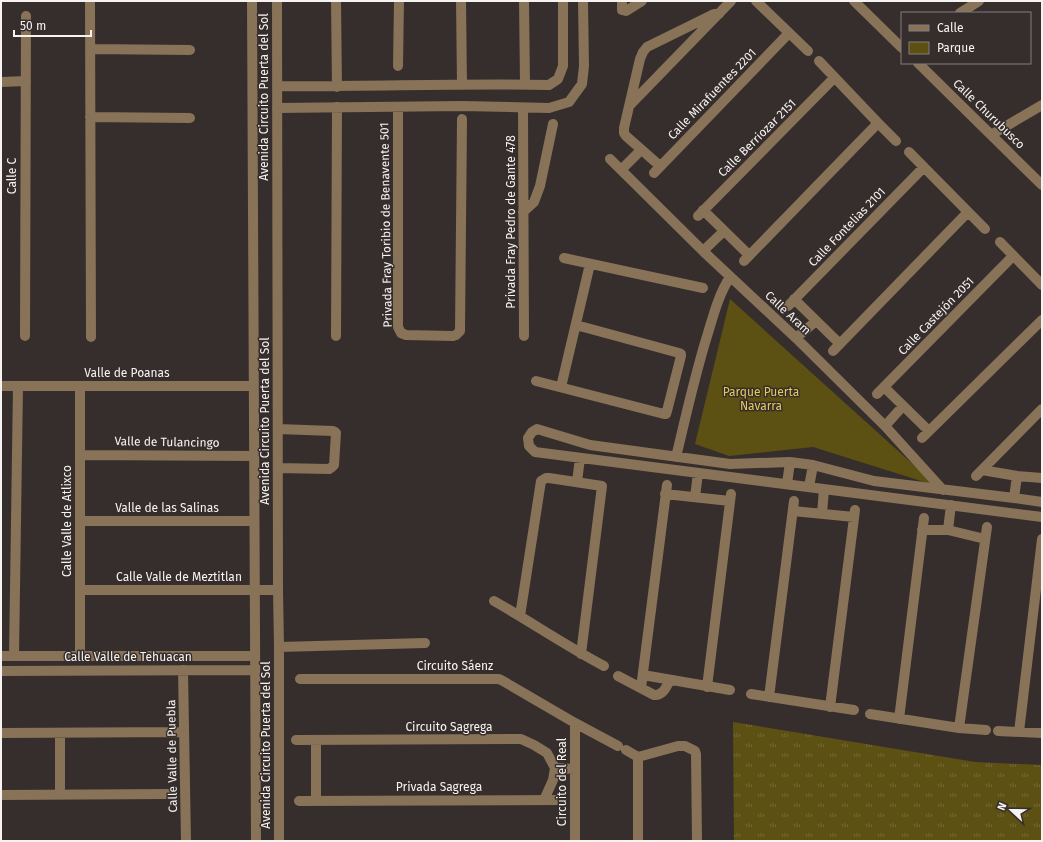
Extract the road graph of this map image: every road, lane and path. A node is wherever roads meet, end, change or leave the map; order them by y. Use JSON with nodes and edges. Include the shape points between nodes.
{"nodes":[{"id":1,"x":90,"y":1,"type":"edge"},
{"id":2,"x":252,"y":1,"type":"edge"},
{"id":3,"x":277,"y":1,"type":"edge"},
{"id":4,"x":336,"y":1,"type":"edge"},
{"id":5,"x":399,"y":1,"type":"edge"},
{"id":6,"x":461,"y":1,"type":"edge"},
{"id":7,"x":524,"y":1,"type":"edge"},
{"id":8,"x":562,"y":1,"type":"edge"},
{"id":9,"x":583,"y":1,"type":"edge"},
{"id":10,"x":642,"y":1,"type":"edge"},
{"id":11,"x":731,"y":1,"type":"edge"},
{"id":12,"x":756,"y":1,"type":"edge"},
{"id":13,"x":854,"y":1,"type":"edge"},
{"id":14,"x":979,"y":1,"type":"edge"},
{"id":15,"x":622,"y":5,"type":"edge"},
{"id":16,"x":962,"y":12,"type":"edge"},
{"id":17,"x":719,"y":14,"type":"junction"},
{"id":18,"x":26,"y":16,"type":"dead end"},
{"id":19,"x":790,"y":33,"type":"junction"},
{"id":20,"x":901,"y":47,"type":"edge"},
{"id":21,"x":90,"y":49,"type":"junction"},
{"id":22,"x":190,"y":50,"type":"dead end"},
{"id":23,"x":808,"y":51,"type":"dead end"},
{"id":24,"x":819,"y":61,"type":"dead end"},
{"id":25,"x":919,"y":64,"type":"edge"},
{"id":26,"x":398,"y":66,"type":"dead end"},
{"id":27,"x":834,"y":78,"type":"junction"},
{"id":28,"x":26,"y":81,"type":"junction"},
{"id":29,"x":1,"y":82,"type":"edge"},
{"id":30,"x":525,"y":84,"type":"junction"},
{"id":31,"x":462,"y":85,"type":"junction"},
{"id":32,"x":277,"y":86,"type":"junction"},
{"id":33,"x":337,"y":87,"type":"junction"},
{"id":34,"x":1042,"y":105,"type":"edge"},
{"id":35,"x":337,"y":107,"type":"junction"},
{"id":36,"x":398,"y":107,"type":"junction"},
{"id":37,"x":628,"y":107,"type":"junction"},
{"id":38,"x":277,"y":108,"type":"junction"},
{"id":39,"x":523,"y":108,"type":"junction"},
{"id":40,"x":90,"y":117,"type":"junction"},
{"id":41,"x":190,"y":118,"type":"dead end"},
{"id":42,"x":462,"y":119,"type":"dead end"},
{"id":43,"x":878,"y":123,"type":"junction"},
{"id":44,"x":553,"y":124,"type":"dead end"},
{"id":45,"x":991,"y":135,"type":"junction"},
{"id":46,"x":896,"y":141,"type":"dead end"},
{"id":47,"x":641,"y":150,"type":"junction"},
{"id":48,"x":909,"y":152,"type":"dead end"},
{"id":49,"x":610,"y":159,"type":"dead end"},
{"id":50,"x":924,"y":167,"type":"junction"},
{"id":51,"x":621,"y":170,"type":"junction"},
{"id":52,"x":1041,"y":183,"type":"edge"},
{"id":53,"x":524,"y":212,"type":"junction"},
{"id":54,"x":968,"y":212,"type":"junction"},
{"id":55,"x":985,"y":229,"type":"dead end"},
{"id":56,"x":724,"y":231,"type":"junction"},
{"id":57,"x":1000,"y":242,"type":"dead end"},
{"id":58,"x":703,"y":251,"type":"junction"},
{"id":59,"x":1013,"y":256,"type":"junction"},
{"id":60,"x":564,"y":258,"type":"dead end"},
{"id":61,"x":590,"y":264,"type":"junction"},
{"id":62,"x":730,"y":277,"type":"junction"},
{"id":63,"x":1042,"y":285,"type":"edge"},
{"id":64,"x":703,"y":288,"type":"dead end"},
{"id":65,"x":1042,"y":320,"type":"edge"},
{"id":66,"x":816,"y":321,"type":"junction"},
{"id":67,"x":576,"y":325,"type":"junction"},
{"id":68,"x":25,"y":336,"type":"dead end"},
{"id":69,"x":336,"y":336,"type":"dead end"},
{"id":70,"x":524,"y":336,"type":"dead end"},
{"id":71,"x":92,"y":337,"type":"dead end"},
{"id":72,"x":796,"y":338,"type":"junction"},
{"id":73,"x":536,"y":381,"type":"dead end"},
{"id":74,"x":675,"y":383,"type":"junction"},
{"id":75,"x":1,"y":386,"type":"edge"},
{"id":76,"x":18,"y":386,"type":"junction"},
{"id":77,"x":80,"y":386,"type":"junction"},
{"id":78,"x":254,"y":386,"type":"junction"},
{"id":79,"x":561,"y":387,"type":"junction"},
{"id":80,"x":693,"y":388,"type":"junction"},
{"id":81,"x":904,"y":406,"type":"junction"},
{"id":82,"x":1042,"y":409,"type":"edge"},
{"id":83,"x":885,"y":426,"type":"junction"},
{"id":84,"x":278,"y":429,"type":"junction"},
{"id":85,"x":80,"y":455,"type":"junction"},
{"id":86,"x":254,"y":456,"type":"junction"},
{"id":87,"x":676,"y":457,"type":"junction"},
{"id":88,"x":580,"y":458,"type":"junction"},
{"id":89,"x":790,"y":462,"type":"junction"},
{"id":90,"x":813,"y":465,"type":"junction"},
{"id":91,"x":278,"y":468,"type":"junction"},
{"id":92,"x":698,"y":473,"type":"junction"},
{"id":93,"x":1017,"y":476,"type":"junction"},
{"id":94,"x":1042,"y":478,"type":"edge"},
{"id":95,"x":577,"y":482,"type":"junction"},
{"id":96,"x":787,"y":484,"type":"junction"},
{"id":97,"x":809,"y":487,"type":"junction"},
{"id":98,"x":824,"y":489,"type":"junction"},
{"id":99,"x":943,"y":490,"type":"junction"},
{"id":100,"x":695,"y":497,"type":"junction"},
{"id":101,"x":1014,"y":498,"type":"junction"},
{"id":102,"x":1042,"y":502,"type":"edge"},
{"id":103,"x":950,"y":505,"type":"junction"},
{"id":104,"x":822,"y":514,"type":"junction"},
{"id":105,"x":1042,"y":517,"type":"edge"},
{"id":106,"x":924,"y":518,"type":"dead end"},
{"id":107,"x":80,"y":521,"type":"junction"},
{"id":108,"x":254,"y":521,"type":"junction"},
{"id":109,"x":987,"y":527,"type":"dead end"},
{"id":110,"x":922,"y":530,"type":"junction"},
{"id":111,"x":948,"y":530,"type":"junction"},
{"id":112,"x":985,"y":539,"type":"junction"},
{"id":113,"x":1042,"y":539,"type":"edge"},
{"id":114,"x":1042,"y":544,"type":"edge"},
{"id":115,"x":80,"y":590,"type":"junction"},
{"id":116,"x":255,"y":590,"type":"junction"},
{"id":117,"x":278,"y":590,"type":"junction"},
{"id":118,"x":494,"y":601,"type":"dead end"},
{"id":119,"x":520,"y":616,"type":"junction"},
{"id":120,"x":425,"y":643,"type":"dead end"},
{"id":121,"x":279,"y":647,"type":"junction"},
{"id":122,"x":581,"y":654,"type":"junction"},
{"id":123,"x":1,"y":656,"type":"edge"},
{"id":124,"x":14,"y":656,"type":"junction"},
{"id":125,"x":46,"y":656,"type":"junction"},
{"id":126,"x":80,"y":656,"type":"junction"},
{"id":127,"x":255,"y":656,"type":"junction"},
{"id":128,"x":604,"y":666,"type":"dead end"},
{"id":129,"x":183,"y":670,"type":"junction"},
{"id":130,"x":255,"y":670,"type":"junction"},
{"id":131,"x":1,"y":671,"type":"edge"},
{"id":132,"x":46,"y":671,"type":"junction"},
{"id":133,"x":643,"y":675,"type":"junction"},
{"id":134,"x":618,"y":676,"type":"dead end"},
{"id":135,"x":300,"y":679,"type":"dead end"},
{"id":136,"x":670,"y":680,"type":"junction"},
{"id":137,"x":708,"y":687,"type":"junction"},
{"id":138,"x":641,"y":688,"type":"junction"},
{"id":139,"x":730,"y":690,"type":"dead end"},
{"id":140,"x":751,"y":694,"type":"dead end"},
{"id":141,"x":769,"y":697,"type":"junction"},
{"id":142,"x":830,"y":706,"type":"junction"},
{"id":143,"x":854,"y":710,"type":"dead end"},
{"id":144,"x":870,"y":714,"type":"dead end"},
{"id":145,"x":900,"y":719,"type":"junction"},
{"id":146,"x":575,"y":723,"type":"junction"},
{"id":147,"x":959,"y":728,"type":"junction"},
{"id":148,"x":986,"y":730,"type":"dead end"},
{"id":149,"x":998,"y":731,"type":"dead end"},
{"id":150,"x":184,"y":732,"type":"junction"},
{"id":151,"x":1019,"y":732,"type":"junction"},
{"id":152,"x":1,"y":733,"type":"edge"},
{"id":153,"x":60,"y":733,"type":"junction"},
{"id":154,"x":1042,"y":733,"type":"edge"},
{"id":155,"x":296,"y":740,"type":"dead end"},
{"id":156,"x":316,"y":740,"type":"junction"},
{"id":157,"x":638,"y":757,"type":"junction"},
{"id":158,"x":555,"y":768,"type":"junction"},
{"id":159,"x":575,"y":769,"type":"junction"},
{"id":160,"x":60,"y":794,"type":"junction"},
{"id":161,"x":170,"y":794,"type":"dead end"},
{"id":162,"x":1,"y":795,"type":"edge"},
{"id":163,"x":544,"y":800,"type":"junction"},
{"id":164,"x":562,"y":800,"type":"dead end"},
{"id":165,"x":299,"y":801,"type":"dead end"},
{"id":166,"x":316,"y":801,"type":"junction"},
{"id":167,"x":186,"y":841,"type":"edge"},
{"id":168,"x":256,"y":841,"type":"edge"},
{"id":169,"x":279,"y":841,"type":"edge"},
{"id":170,"x":575,"y":841,"type":"edge"},
{"id":171,"x":638,"y":841,"type":"edge"},
{"id":172,"x":697,"y":841,"type":"edge"}],
"edges":[{"from":1,"to":21,"type":"street"},
{"from":2,"to":78,"type":"street","name":"Avenida Circuito Puerta del Sol"},
{"from":3,"to":32,"type":"street","name":"Avenida Circuito Puerta del Sol"},
{"from":4,"to":33,"type":"street"},
{"from":5,"to":26,"type":"street"},
{"from":6,"to":31,"type":"street"},
{"from":7,"to":30,"type":"street"},
{"from":8,"to":30,"type":"street","via":[[563,66],[558,79],[549,85]]},
{"from":9,"to":39,"type":"street","via":[[582,84],[569,102],[549,108]]},
{"from":10,"to":15,"type":"street","via":[[626,11]]},
{"from":11,"to":17,"type":"street"},
{"from":12,"to":19,"type":"street"},
{"from":13,"to":20,"type":"street"},
{"from":14,"to":16,"type":"street"},
{"from":17,"to":37,"type":"street"},
{"from":17,"to":37,"type":"street","via":[[714,14],[647,47],[640,59]]},
{"from":18,"to":28,"type":"street","name":"Calle C"},
{"from":19,"to":23,"type":"street"},
{"from":19,"to":47,"type":"street","name":"Calle Mirafuentes 2201","via":[[657,169]]},
{"from":21,"to":22,"type":"street"},
{"from":21,"to":40,"type":"street"},
{"from":24,"to":27,"type":"street"},
{"from":25,"to":45,"type":"street","name":"Calle Churubusco"},
{"from":27,"to":43,"type":"street"},
{"from":27,"to":56,"type":"street","name":"Calle Berriozar 2151","via":[[701,214]]},
{"from":28,"to":29,"type":"street"},
{"from":28,"to":68,"type":"street","name":"Calle C"},
{"from":30,"to":31,"type":"street"},
{"from":31,"to":33,"type":"street"},
{"from":32,"to":33,"type":"street"},
{"from":32,"to":38,"type":"street","name":"Avenida Circuito Puerta del Sol"},
{"from":34,"to":45,"type":"street"},
{"from":35,"to":36,"type":"street"},
{"from":35,"to":38,"type":"street"},
{"from":35,"to":69,"type":"street"},
{"from":36,"to":39,"type":"street"},
{"from":36,"to":42,"type":"street","name":"Privada Fray Toribio de Benavente 501","via":[[398,328],[406,335],[453,336],[460,331]]},
{"from":37,"to":47,"type":"street","via":[[624,133]]},
{"from":38,"to":84,"type":"street","name":"Avenida Circuito Puerta del Sol"},
{"from":39,"to":53,"type":"street","name":"Privada Fray Pedro de Gante 478"},
{"from":40,"to":41,"type":"street"},
{"from":40,"to":71,"type":"street"},
{"from":43,"to":46,"type":"street"},
{"from":43,"to":56,"type":"street","via":[[746,258]]},
{"from":44,"to":53,"type":"street","via":[[540,186],[534,202]]},
{"from":45,"to":52,"type":"street","name":"Calle Churubusco"},
{"from":47,"to":51,"type":"street"},
{"from":48,"to":50,"type":"street"},
{"from":49,"to":51,"type":"street","name":"Calle Aram"},
{"from":50,"to":54,"type":"street"},
{"from":50,"to":66,"type":"street","name":"Calle Fontelias 2101","via":[[791,302]]},
{"from":51,"to":58,"type":"street","name":"Calle Aram"},
{"from":53,"to":70,"type":"street","name":"Privada Fray Pedro de Gante 478"},
{"from":54,"to":55,"type":"street"},
{"from":54,"to":66,"type":"street","via":[[836,347]]},
{"from":56,"to":58,"type":"street"},
{"from":57,"to":59,"type":"street"},
{"from":58,"to":62,"type":"street","name":"Calle Aram"},
{"from":59,"to":63,"type":"street"},
{"from":59,"to":81,"type":"street","name":"Calle Castejón 2051","via":[[881,390]]},
{"from":60,"to":61,"type":"street"},
{"from":61,"to":64,"type":"street"},
{"from":61,"to":67,"type":"street"},
{"from":62,"to":72,"type":"street","name":"Calle Aram"},
{"from":62,"to":80,"type":"street","via":[[719,297]]},
{"from":65,"to":81,"type":"street","via":[[925,435]]},
{"from":66,"to":72,"type":"street"},
{"from":67,"to":74,"type":"street","via":[[681,354]]},
{"from":67,"to":79,"type":"street"},
{"from":72,"to":83,"type":"street","name":"Calle Aram"},
{"from":73,"to":79,"type":"street"},
{"from":74,"to":79,"type":"street","via":[[666,414]]},
{"from":74,"to":80,"type":"street"},
{"from":75,"to":76,"type":"street","name":"Valle de Poanas"},
{"from":76,"to":77,"type":"street","name":"Valle de Poanas"},
{"from":76,"to":124,"type":"street"},
{"from":77,"to":78,"type":"street","name":"Valle de Poanas"},
{"from":77,"to":85,"type":"street","name":"Calle Valle de Atlixco"},
{"from":78,"to":86,"type":"street","name":"Avenida Circuito Puerta del Sol"},
{"from":80,"to":87,"type":"street"},
{"from":81,"to":83,"type":"street"},
{"from":82,"to":93,"type":"street","via":[[979,473]]},
{"from":83,"to":99,"type":"street","name":"Calle Aram"},
{"from":84,"to":91,"type":"street","name":"Avenida Circuito Puerta del Sol"},
{"from":84,"to":91,"type":"street","via":[[336,433],[334,465],[329,469]]},
{"from":85,"to":86,"type":"street","name":"Valle de Tulancingo"},
{"from":85,"to":107,"type":"street","name":"Calle Valle de Atlixco"},
{"from":86,"to":108,"type":"street","name":"Avenida Circuito Puerta del Sol"},
{"from":87,"to":88,"type":"street","via":[[590,445],[537,429],[528,438],[529,446],[536,452]]},
{"from":87,"to":89,"type":"street","via":[[730,464]]},
{"from":88,"to":92,"type":"street"},
{"from":88,"to":95,"type":"street"},
{"from":89,"to":90,"type":"street"},
{"from":89,"to":96,"type":"street"},
{"from":90,"to":97,"type":"street"},
{"from":90,"to":99,"type":"street","via":[[874,481]]},
{"from":91,"to":117,"type":"street","name":"Avenida Circuito Puerta del Sol"},
{"from":92,"to":96,"type":"street"},
{"from":92,"to":100,"type":"street"},
{"from":93,"to":94,"type":"street"},
{"from":93,"to":101,"type":"street"},
{"from":95,"to":119,"type":"street","via":[[549,478],[542,481]]},
{"from":95,"to":122,"type":"street","via":[[602,486]]},
{"from":96,"to":97,"type":"street"},
{"from":97,"to":98,"type":"street"},
{"from":98,"to":103,"type":"street"},
{"from":98,"to":104,"type":"street"},
{"from":99,"to":101,"type":"street"},
{"from":100,"to":133,"type":"street","via":[[666,489]]},
{"from":100,"to":137,"type":"street","via":[[731,498]]},
{"from":101,"to":102,"type":"street"},
{"from":103,"to":105,"type":"street"},
{"from":103,"to":111,"type":"street"},
{"from":104,"to":141,"type":"street","via":[[794,506]]},
{"from":104,"to":142,"type":"street","via":[[854,514]]},
{"from":106,"to":110,"type":"street"},
{"from":107,"to":108,"type":"street","name":"Valle de las Salinas"},
{"from":107,"to":115,"type":"street","name":"Calle Valle de Atlixco"},
{"from":108,"to":116,"type":"street","name":"Avenida Circuito Puerta del Sol"},
{"from":109,"to":112,"type":"street"},
{"from":110,"to":111,"type":"street"},
{"from":110,"to":145,"type":"street"},
{"from":111,"to":112,"type":"street"},
{"from":112,"to":147,"type":"street"},
{"from":113,"to":114,"type":"street"},
{"from":114,"to":151,"type":"street"},
{"from":115,"to":116,"type":"street","name":"Calle Valle de Meztitlan"},
{"from":115,"to":126,"type":"street","name":"Calle Valle de Atlixco"},
{"from":116,"to":117,"type":"street","name":"Calle Valle de Meztitlan"},
{"from":116,"to":127,"type":"street","name":"Avenida Circuito Puerta del Sol"},
{"from":117,"to":121,"type":"street","name":"Avenida Circuito Puerta del Sol"},
{"from":118,"to":119,"type":"street"},
{"from":119,"to":122,"type":"street"},
{"from":120,"to":121,"type":"street"},
{"from":121,"to":169,"type":"street","name":"Avenida Circuito Puerta del Sol"},
{"from":122,"to":128,"type":"street"},
{"from":123,"to":124,"type":"street","name":"Calle Valle de Tehuacan"},
{"from":124,"to":125,"type":"street","name":"Calle Valle de Tehuacan"},
{"from":125,"to":126,"type":"street","name":"Calle Valle de Tehuacan"},
{"from":125,"to":132,"type":"street"},
{"from":126,"to":127,"type":"street","name":"Calle Valle de Tehuacan"},
{"from":127,"to":130,"type":"street","name":"Avenida Circuito Puerta del Sol"},
{"from":129,"to":130,"type":"street","name":"Calle Valle de Tehuacan"},
{"from":129,"to":132,"type":"street","name":"Calle Valle de Tehuacan"},
{"from":129,"to":150,"type":"street","name":"Calle Valle de Puebla"},
{"from":130,"to":168,"type":"street","name":"Avenida Circuito Puerta del Sol"},
{"from":131,"to":132,"type":"street","name":"Calle Valle de Tehuacan"},
{"from":133,"to":136,"type":"street"},
{"from":133,"to":138,"type":"street"},
{"from":134,"to":138,"type":"street"},
{"from":135,"to":146,"type":"street","name":"Circuito Sáenz","via":[[499,679]]},
{"from":136,"to":137,"type":"street"},
{"from":136,"to":138,"type":"street","via":[[659,696]]},
{"from":137,"to":139,"type":"street"},
{"from":140,"to":141,"type":"street"},
{"from":141,"to":142,"type":"street"},
{"from":142,"to":143,"type":"street"},
{"from":144,"to":145,"type":"street"},
{"from":145,"to":147,"type":"street"},
{"from":146,"to":157,"type":"street","name":"Circuito Sáenz"},
{"from":146,"to":159,"type":"street","name":"Circuito del Real"},
{"from":147,"to":148,"type":"street"},
{"from":149,"to":151,"type":"street"},
{"from":150,"to":153,"type":"street"},
{"from":150,"to":167,"type":"street","name":"Calle Valle de Puebla"},
{"from":151,"to":154,"type":"street"},
{"from":152,"to":153,"type":"street"},
{"from":153,"to":160,"type":"street"},
{"from":155,"to":156,"type":"street","name":"Circuito Sagrega"},
{"from":156,"to":158,"type":"street","name":"Circuito Sagrega","via":[[521,739],[547,753]]},
{"from":156,"to":166,"type":"street"},
{"from":157,"to":171,"type":"street"},
{"from":157,"to":172,"type":"street","via":[[678,746],[695,750]]},
{"from":158,"to":159,"type":"street"},
{"from":158,"to":163,"type":"street","via":[[553,780]]},
{"from":159,"to":170,"type":"street","name":"Circuito del Real"},
{"from":160,"to":161,"type":"street"},
{"from":160,"to":162,"type":"street"},
{"from":163,"to":164,"type":"street","name":"Privada Sagrega"},
{"from":163,"to":166,"type":"street","name":"Privada Sagrega"},
{"from":165,"to":166,"type":"street","name":"Privada Sagrega"}]}
